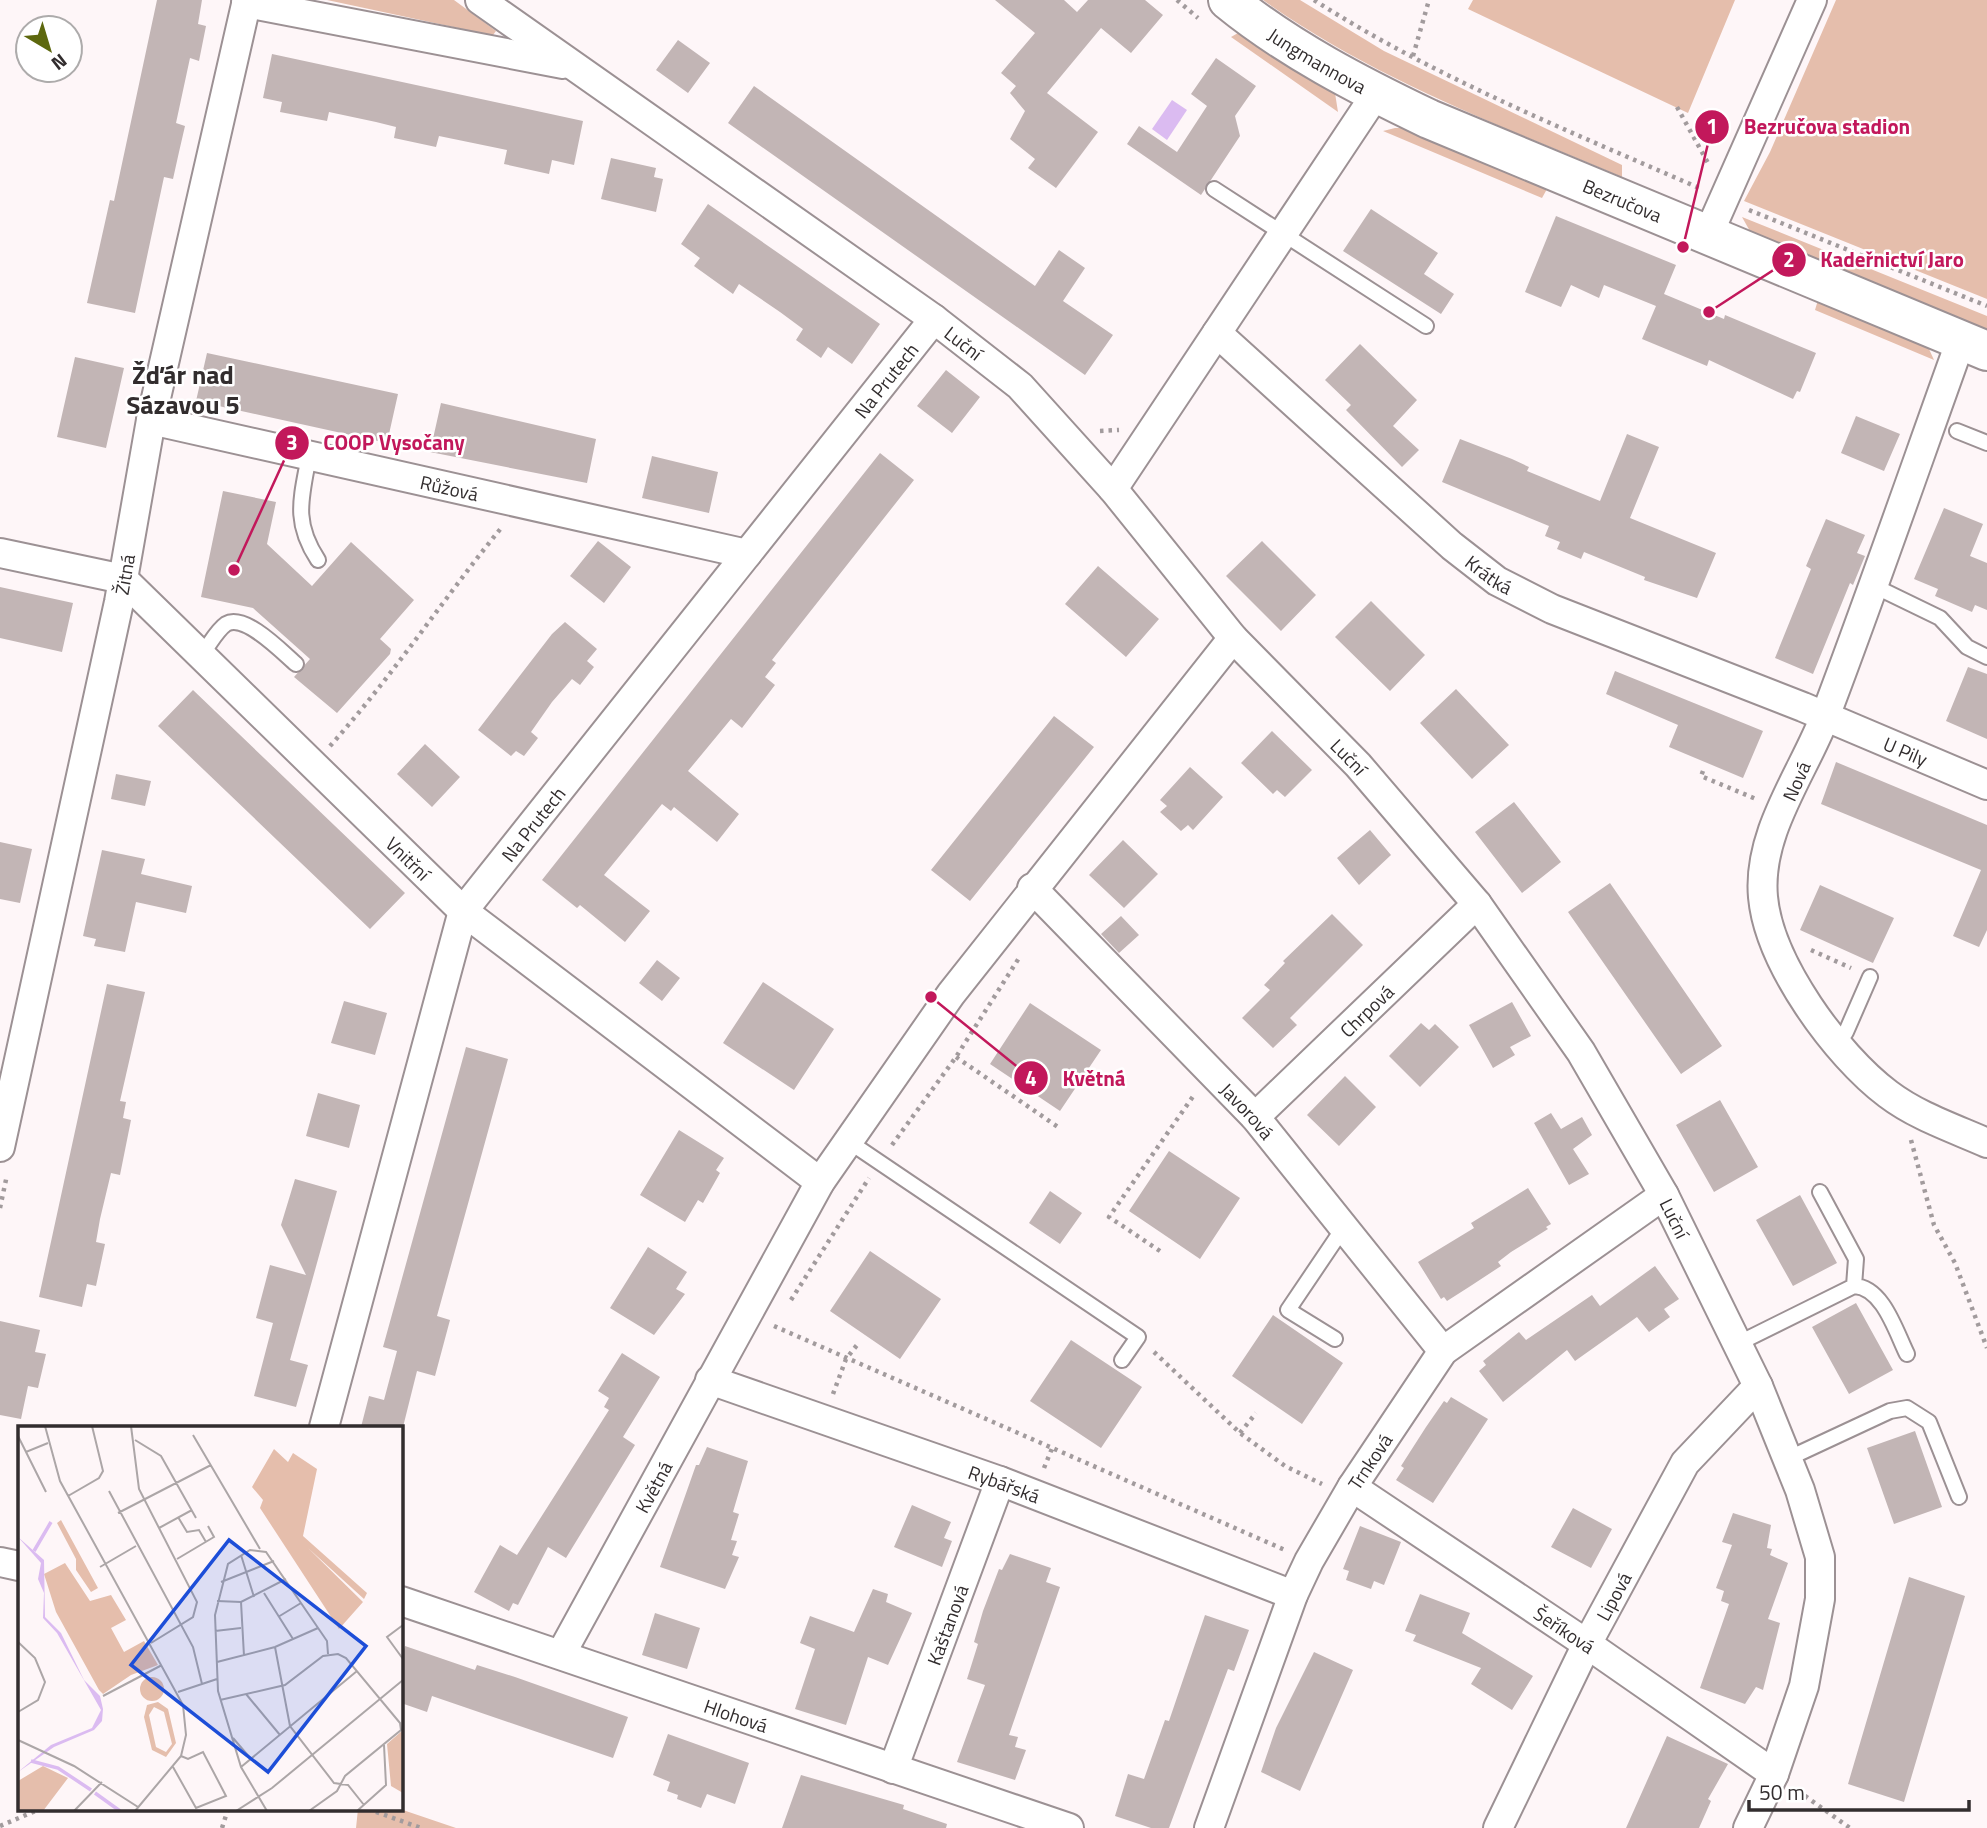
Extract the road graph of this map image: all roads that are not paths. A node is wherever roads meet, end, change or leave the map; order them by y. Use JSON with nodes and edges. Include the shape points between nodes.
{"nodes":[{"id":1,"x":480,"y":0,"type":"edge"},
{"id":2,"x":1228,"y":0,"type":"edge"},
{"id":3,"x":1812,"y":0,"type":"edge"},
{"id":4,"x":247,"y":1,"type":"edge"},
{"id":5,"x":574,"y":66,"type":"junction"},
{"id":6,"x":1376,"y":94,"type":"junction"},
{"id":7,"x":1214,"y":189,"type":"dead end"},
{"id":8,"x":1283,"y":234,"type":"junction"},
{"id":9,"x":1708,"y":235,"type":"junction"},
{"id":10,"x":934,"y":319,"type":"junction"},
{"id":11,"x":1426,"y":326,"type":"dead end"},
{"id":12,"x":1217,"y":333,"type":"junction"},
{"id":13,"x":1974,"y":346,"type":"edge"},
{"id":14,"x":151,"y":420,"type":"junction"},
{"id":15,"x":1958,"y":431,"type":"dead end"},
{"id":16,"x":1987,"y":443,"type":"edge"},
{"id":17,"x":309,"y":456,"type":"junction"},
{"id":18,"x":1113,"y":489,"type":"junction"},
{"id":19,"x":0,"y":553,"type":"edge"},
{"id":20,"x":747,"y":554,"type":"junction"},
{"id":21,"x":318,"y":560,"type":"dead end"},
{"id":22,"x":123,"y":579,"type":"junction"},
{"id":23,"x":1872,"y":585,"type":"junction"},
{"id":24,"x":1233,"y":638,"type":"junction"},
{"id":25,"x":201,"y":655,"type":"junction"},
{"id":26,"x":1987,"y":657,"type":"edge"},
{"id":27,"x":296,"y":664,"type":"dead end"},
{"id":28,"x":1825,"y":717,"type":"junction"},
{"id":29,"x":1987,"y":785,"type":"edge"},
{"id":30,"x":1032,"y":888,"type":"junction"},
{"id":31,"x":1476,"y":904,"type":"junction"},
{"id":32,"x":463,"y":911,"type":"junction"},
{"id":33,"x":1870,"y":977,"type":"road end"},
{"id":34,"x":1837,"y":1045,"type":"junction"},
{"id":35,"x":1255,"y":1117,"type":"junction"},
{"id":36,"x":848,"y":1141,"type":"junction"},
{"id":37,"x":1987,"y":1143,"type":"edge"},
{"id":38,"x":0,"y":1147,"type":"edge"},
{"id":39,"x":820,"y":1182,"type":"junction"},
{"id":40,"x":1820,"y":1192,"type":"dead end"},
{"id":41,"x":1664,"y":1195,"type":"junction"},
{"id":42,"x":1344,"y":1227,"type":"junction"},
{"id":43,"x":1854,"y":1286,"type":"junction"},
{"id":44,"x":1335,"y":1339,"type":"dead end"},
{"id":45,"x":1737,"y":1344,"type":"junction"},
{"id":46,"x":1443,"y":1351,"type":"junction"},
{"id":47,"x":1907,"y":1354,"type":"dead end"},
{"id":48,"x":1122,"y":1360,"type":"dead end"},
{"id":49,"x":710,"y":1380,"type":"junction"},
{"id":50,"x":1758,"y":1386,"type":"junction"},
{"id":51,"x":324,"y":1426,"type":"edge"},
{"id":52,"x":1787,"y":1459,"type":"junction"},
{"id":53,"x":1000,"y":1481,"type":"junction"},
{"id":54,"x":1349,"y":1492,"type":"junction"},
{"id":55,"x":1959,"y":1497,"type":"dead end"},
{"id":56,"x":0,"y":1562,"type":"edge"},
{"id":57,"x":18,"y":1566,"type":"edge"},
{"id":58,"x":1293,"y":1595,"type":"junction"},
{"id":59,"x":402,"y":1601,"type":"edge"},
{"id":60,"x":1587,"y":1644,"type":"junction"},
{"id":61,"x":561,"y":1654,"type":"junction"},
{"id":62,"x":893,"y":1769,"type":"junction"},
{"id":63,"x":1774,"y":1774,"type":"junction"},
{"id":64,"x":1069,"y":1828,"type":"edge"},
{"id":65,"x":1209,"y":1828,"type":"edge"},
{"id":66,"x":1498,"y":1828,"type":"edge"},
{"id":67,"x":1748,"y":1828,"type":"edge"}],
"edges":[{"from":1,"to":5,"type":"street","name":"Luční"},
{"from":2,"to":6,"type":"main road","name":"Jungmannova"},
{"from":3,"to":9,"type":"street"},
{"from":4,"to":5,"type":"street"},
{"from":4,"to":14,"type":"street","name":"Žitná"},
{"from":5,"to":10,"type":"street","name":"Luční"},
{"from":6,"to":8,"type":"street"},
{"from":6,"to":9,"type":"main road","name":"Bezručova"},
{"from":7,"to":8,"type":"lane"},
{"from":8,"to":11,"type":"lane"},
{"from":8,"to":12,"type":"street"},
{"from":9,"to":13,"type":"main road","name":"Bezručova"},
{"from":10,"to":18,"type":"street","name":"Luční","via":[[1020,386]]},
{"from":10,"to":20,"type":"street","name":"Na Prutech"},
{"from":12,"to":18,"type":"street"},
{"from":12,"to":28,"type":"street","name":"Krátká","via":[[1452,547],[1497,581],[1552,609]]},
{"from":13,"to":23,"type":"street","name":"Nová"},
{"from":14,"to":17,"type":"street","name":"Růžová"},
{"from":14,"to":22,"type":"street","name":"Žitná"},
{"from":15,"to":16,"type":"lane"},
{"from":17,"to":20,"type":"street","name":"Růžová"},
{"from":17,"to":21,"type":"lane","via":[[300,522]]},
{"from":18,"to":24,"type":"street","name":"Luční"},
{"from":19,"to":22,"type":"street"},
{"from":20,"to":32,"type":"street","name":"Na Prutech"},
{"from":22,"to":25,"type":"street","name":"Vnitřní"},
{"from":22,"to":38,"type":"street","name":"Žitná"},
{"from":23,"to":26,"type":"lane","via":[[1940,618],[1967,647]]},
{"from":23,"to":28,"type":"street","name":"Nová"},
{"from":24,"to":30,"type":"street","name":"Květná"},
{"from":24,"to":31,"type":"street","name":"Luční","via":[[1358,765]]},
{"from":25,"to":27,"type":"lane","via":[[225,625],[235,621],[246,623]]},
{"from":25,"to":32,"type":"street","name":"Vnitřní"},
{"from":28,"to":29,"type":"street","name":"U Pily"},
{"from":28,"to":34,"type":"street","name":"Nová","via":[[1768,844],[1762,896],[1773,938],[1807,1003]]},
{"from":30,"to":35,"type":"street","name":"Javorová"},
{"from":30,"to":36,"type":"street","name":"Květná"},
{"from":31,"to":35,"type":"street","name":"Chrpová"},
{"from":31,"to":41,"type":"street","name":"Luční","via":[[1581,1052]]},
{"from":32,"to":39,"type":"street","name":"Vnitřní"},
{"from":32,"to":51,"type":"street","name":"Na Prutech"},
{"from":33,"to":34,"type":"lane"},
{"from":34,"to":37,"type":"street","name":"Nová","via":[[1889,1095]]},
{"from":35,"to":42,"type":"street","name":"Javorová"},
{"from":36,"to":39,"type":"street","name":"Květná"},
{"from":36,"to":48,"type":"lane","via":[[1138,1337]]},
{"from":39,"to":49,"type":"street","name":"Květná"},
{"from":40,"to":43,"type":"lane","via":[[1856,1259]]},
{"from":41,"to":45,"type":"street","name":"Luční"},
{"from":41,"to":46,"type":"street","name":"Trnková"},
{"from":42,"to":44,"type":"lane","via":[[1289,1310]]},
{"from":42,"to":46,"type":"street","name":"Javorová"},
{"from":43,"to":45,"type":"lane"},
{"from":43,"to":47,"type":"lane","via":[[1873,1292]]},
{"from":45,"to":50,"type":"street","name":"Luční"},
{"from":46,"to":54,"type":"street","name":"Trnková"},
{"from":49,"to":53,"type":"street","name":"Rybářská"},
{"from":49,"to":61,"type":"street","name":"Květná"},
{"from":50,"to":52,"type":"street","name":"Luční"},
{"from":50,"to":60,"type":"street","name":"Lipová","via":[[1685,1464]]},
{"from":52,"to":55,"type":"lane","via":[[1890,1411],[1908,1408],[1928,1422]]},
{"from":52,"to":63,"type":"street","name":"Luční","via":[[1820,1557],[1819,1599],[1804,1686]]},
{"from":53,"to":58,"type":"street","name":"Rybářská"},
{"from":53,"to":62,"type":"street","name":"Kaštanová"},
{"from":54,"to":58,"type":"street","name":"Trnková"},
{"from":54,"to":60,"type":"street","name":"Šeříková"},
{"from":56,"to":57,"type":"street"},
{"from":58,"to":65,"type":"street","name":"Trnková"},
{"from":59,"to":61,"type":"street","name":"Hlohová"},
{"from":60,"to":63,"type":"street","name":"Šeříková"},
{"from":60,"to":66,"type":"street","name":"Lipová"},
{"from":61,"to":62,"type":"street","name":"Hlohová"},
{"from":62,"to":64,"type":"street","name":"Hlohová"},
{"from":63,"to":67,"type":"street"}]}
